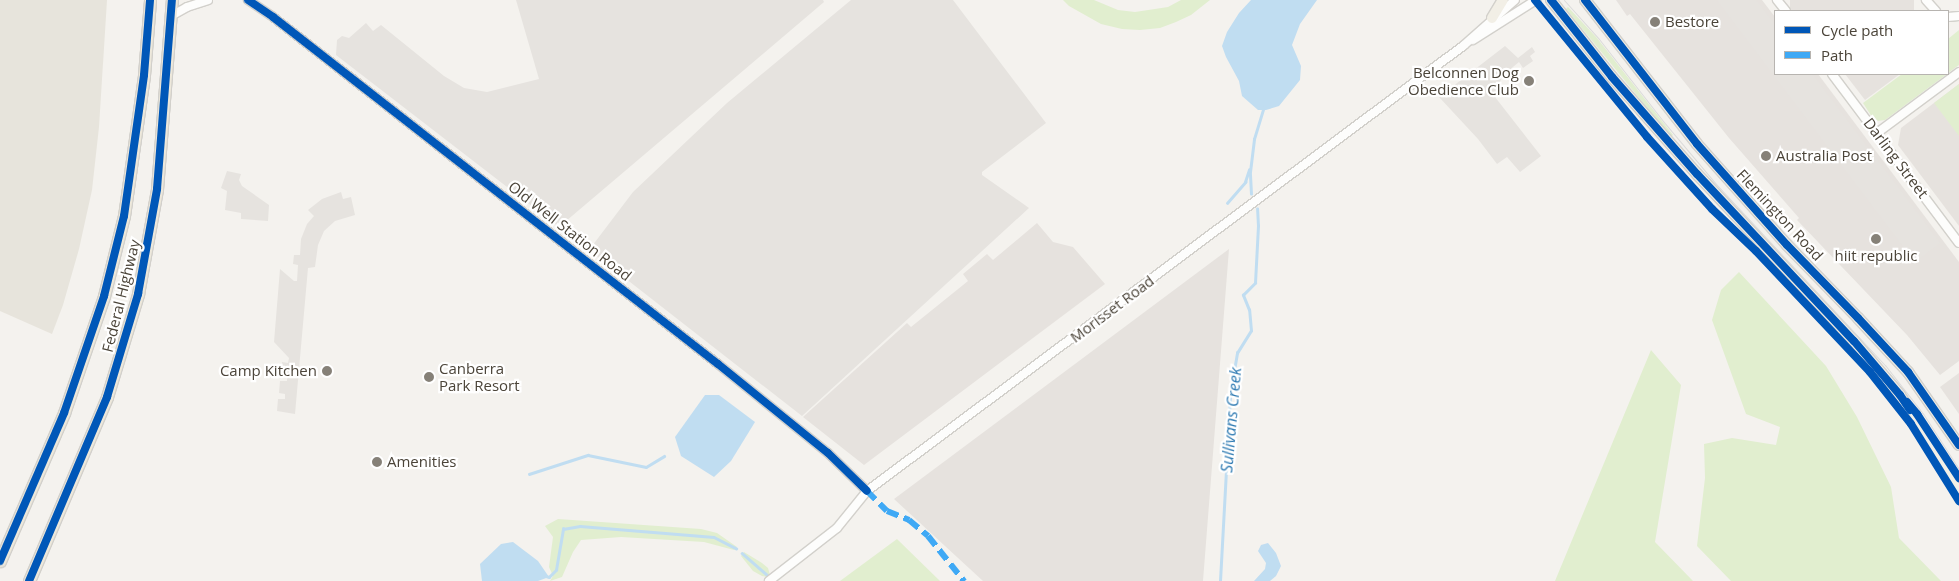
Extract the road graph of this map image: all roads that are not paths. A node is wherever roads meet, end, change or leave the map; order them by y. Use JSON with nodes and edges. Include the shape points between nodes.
{"nodes":[{"id":1,"x":150,"y":0,"type":"edge"},
{"id":2,"x":172,"y":0,"type":"edge"},
{"id":3,"x":208,"y":0,"type":"edge"},
{"id":4,"x":248,"y":0,"type":"edge"},
{"id":5,"x":1503,"y":0,"type":"edge"},
{"id":6,"x":1515,"y":0,"type":"edge"},
{"id":7,"x":1536,"y":0,"type":"edge"},
{"id":8,"x":1551,"y":0,"type":"edge"},
{"id":9,"x":1585,"y":0,"type":"edge"},
{"id":10,"x":1777,"y":0,"type":"edge"},
{"id":11,"x":1926,"y":0,"type":"edge"},
{"id":12,"x":1785,"y":10,"type":"edge"},
{"id":13,"x":1935,"y":10,"type":"edge"},
{"id":14,"x":171,"y":16,"type":"junction"},
{"id":15,"x":1492,"y":18,"type":"junction"},
{"id":16,"x":1463,"y":46,"type":"junction"},
{"id":17,"x":1959,"y":72,"type":"edge"},
{"id":18,"x":1833,"y":75,"type":"edge"},
{"id":19,"x":1877,"y":133,"type":"junction"},
{"id":20,"x":1959,"y":243,"type":"edge"},
{"id":21,"x":1900,"y":395,"type":"junction"},
{"id":22,"x":1959,"y":445,"type":"edge"},
{"id":23,"x":1959,"y":478,"type":"edge"},
{"id":24,"x":1959,"y":491,"type":"edge"},
{"id":25,"x":868,"y":492,"type":"junction"},
{"id":26,"x":0,"y":561,"type":"edge"},
{"id":27,"x":28,"y":581,"type":"edge"},
{"id":28,"x":769,"y":581,"type":"edge"}],
"edges":[{"from":1,"to":26,"type":"highway","name":"Federal Highway","via":[[144,75],[125,206],[104,296],[64,413]]},
{"from":2,"to":14,"type":"highway","name":"Federal Highway"},
{"from":3,"to":14,"type":"street","via":[[187,6]]},
{"from":4,"to":25,"type":"street","name":"Old Well Station Road","via":[[273,16],[725,369],[831,455]]},
{"from":5,"to":15,"type":"main road"},
{"from":6,"to":15,"type":"street","name":"Morisset Road"},
{"from":7,"to":16,"type":"street","name":"Morisset Road"},
{"from":8,"to":21,"type":"main road","via":[[1612,77],[1697,174],[1854,341]]},
{"from":9,"to":22,"type":"main road","name":"Flemington Road","via":[[1698,144],[1788,246],[1908,372]]},
{"from":10,"to":12,"type":"street"},
{"from":11,"to":13,"type":"street"},
{"from":14,"to":27,"type":"highway","name":"Federal Highway","via":[[157,189],[138,294],[100,414]]},
{"from":15,"to":16,"type":"street","name":"Morisset Road"},
{"from":16,"to":25,"type":"street","name":"Morisset Road"},
{"from":17,"to":19,"type":"street"},
{"from":18,"to":19,"type":"street","name":"Darling Street"},
{"from":19,"to":20,"type":"street","name":"Darling Street"},
{"from":21,"to":23,"type":"main road","via":[[1917,414]]},
{"from":21,"to":24,"type":"main road"},
{"from":25,"to":28,"type":"street","name":"Morisset Road","via":[[837,528]]}]}
